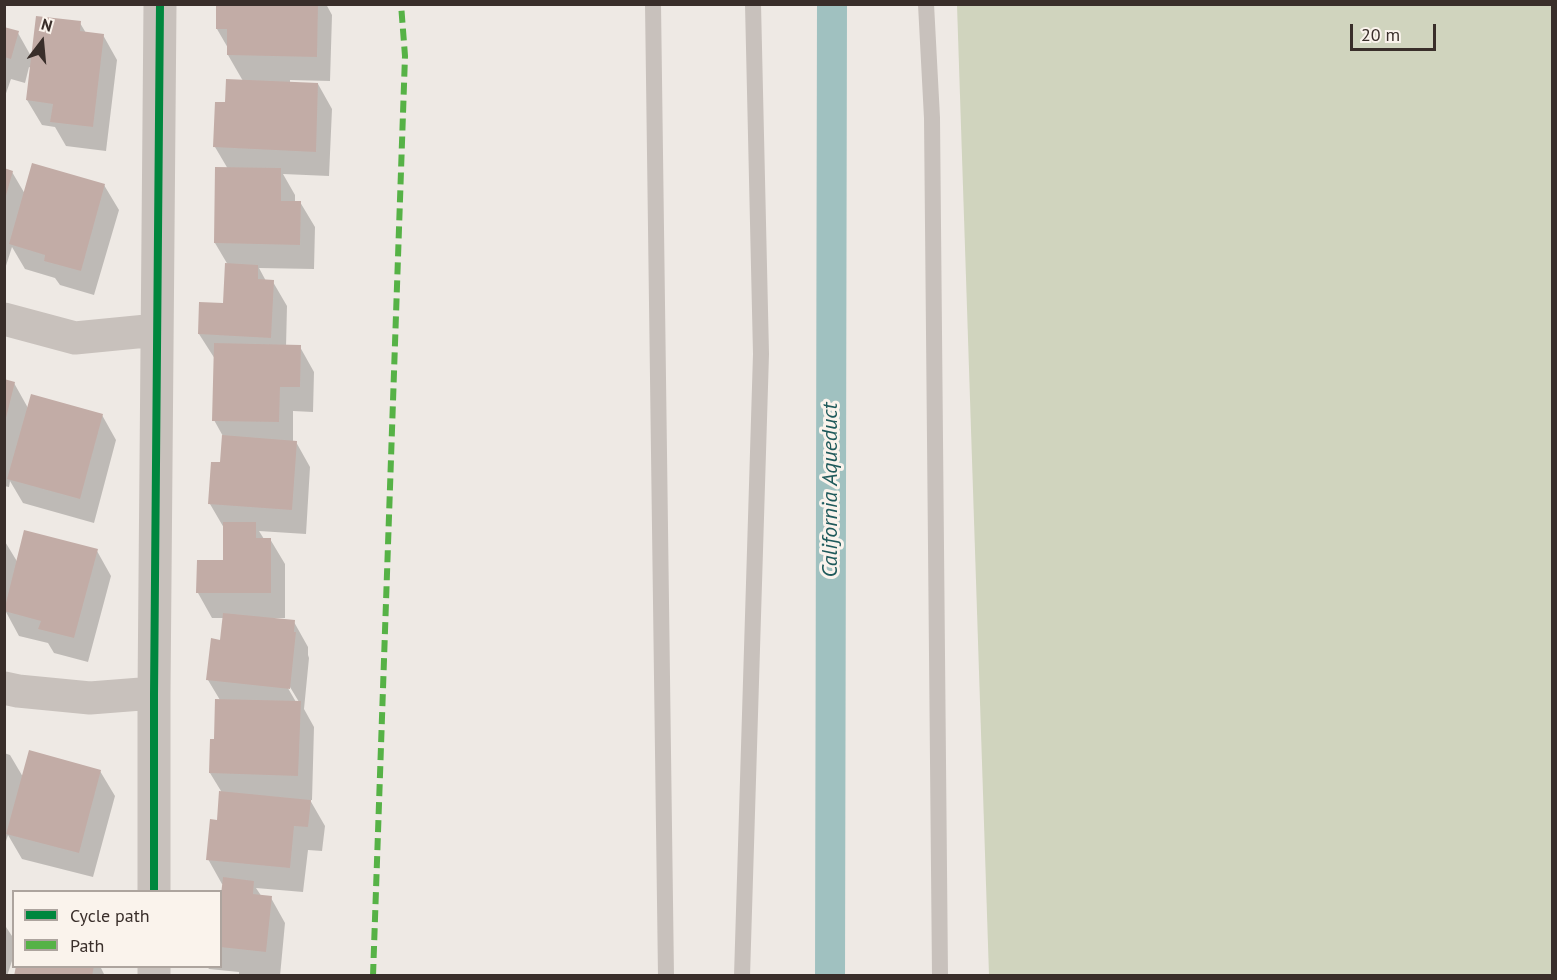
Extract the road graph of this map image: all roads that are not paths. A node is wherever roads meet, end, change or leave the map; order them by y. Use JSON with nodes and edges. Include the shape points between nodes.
{"nodes":[{"id":1,"x":160,"y":4,"type":"edge"},
{"id":2,"x":653,"y":4,"type":"edge"},
{"id":3,"x":753,"y":4,"type":"edge"},
{"id":4,"x":926,"y":4,"type":"edge"},
{"id":5,"x":4,"y":319,"type":"edge"},
{"id":6,"x":157,"y":330,"type":"junction"},
{"id":7,"x":4,"y":688,"type":"edge"},
{"id":8,"x":154,"y":693,"type":"junction"},
{"id":9,"x":154,"y":890,"type":"edge"},
{"id":10,"x":666,"y":975,"type":"edge"},
{"id":11,"x":742,"y":975,"type":"edge"},
{"id":12,"x":940,"y":975,"type":"edge"}],
"edges":[{"from":1,"to":6,"type":"street"},
{"from":2,"to":10,"type":"lane"},
{"from":3,"to":11,"type":"lane","via":[[761,354]]},
{"from":4,"to":12,"type":"lane","via":[[932,118]]},
{"from":5,"to":6,"type":"street","via":[[75,338]]},
{"from":6,"to":8,"type":"street"},
{"from":7,"to":8,"type":"street","via":[[90,698]]},
{"from":8,"to":9,"type":"street"}]}
